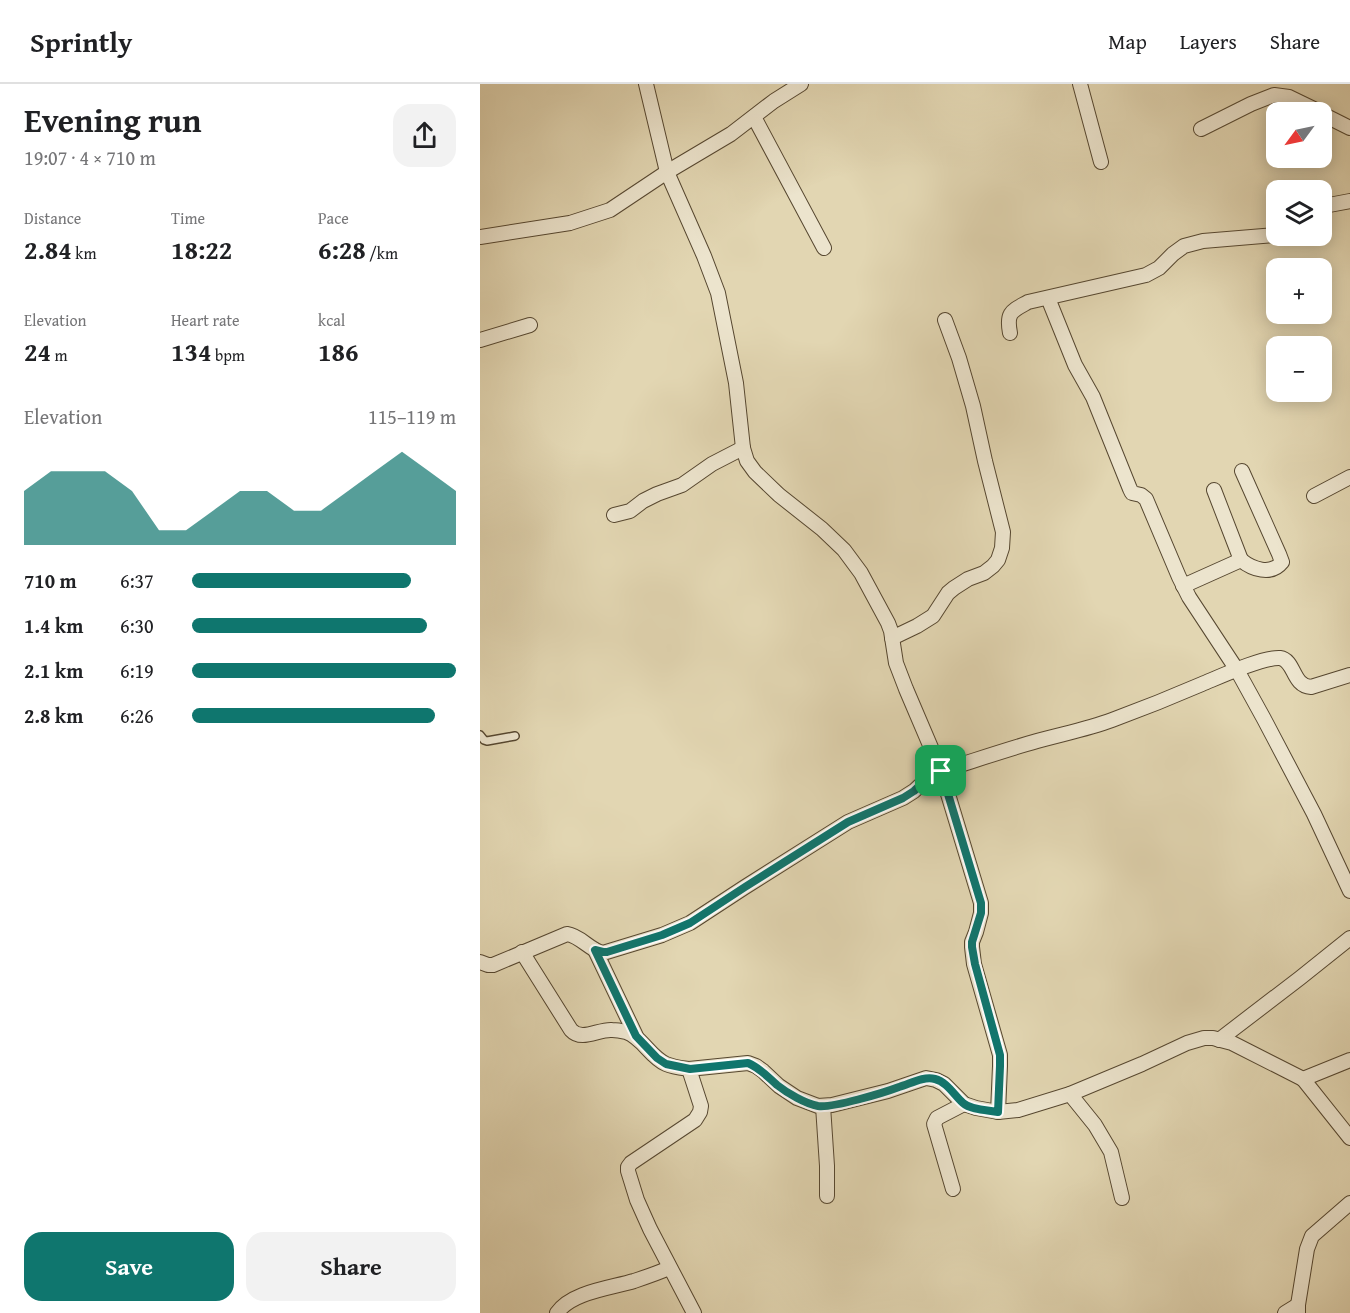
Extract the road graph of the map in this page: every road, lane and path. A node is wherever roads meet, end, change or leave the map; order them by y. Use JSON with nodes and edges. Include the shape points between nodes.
{"nodes":[{"id":1,"x":646,"y":84,"type":"edge"},
{"id":2,"x":801,"y":84,"type":"edge"},
{"id":3,"x":1080,"y":84,"type":"edge"},
{"id":4,"x":1299,"y":102,"type":"edge"},
{"id":5,"x":754,"y":117,"type":"junction"},
{"id":6,"x":1332,"y":119,"type":"edge"},
{"id":7,"x":1201,"y":129,"type":"dead end"},
{"id":8,"x":1350,"y":129,"type":"edge"},
{"id":9,"x":1101,"y":162,"type":"dead end"},
{"id":10,"x":667,"y":172,"type":"junction"},
{"id":11,"x":1350,"y":201,"type":"edge"},
{"id":12,"x":1332,"y":204,"type":"edge"},
{"id":13,"x":1266,"y":236,"type":"edge"},
{"id":14,"x":480,"y":237,"type":"edge"},
{"id":15,"x":824,"y":248,"type":"dead end"},
{"id":16,"x":1048,"y":298,"type":"junction"},
{"id":17,"x":945,"y":320,"type":"dead end"},
{"id":18,"x":530,"y":325,"type":"dead end"},
{"id":19,"x":1010,"y":333,"type":"dead end"},
{"id":20,"x":480,"y":340,"type":"edge"},
{"id":21,"x":743,"y":448,"type":"junction"},
{"id":22,"x":1242,"y":471,"type":"dead end"},
{"id":23,"x":1350,"y":477,"type":"edge"},
{"id":24,"x":1214,"y":490,"type":"dead end"},
{"id":25,"x":1314,"y":496,"type":"dead end"},
{"id":26,"x":614,"y":515,"type":"dead end"},
{"id":27,"x":1241,"y":560,"type":"junction"},
{"id":28,"x":1183,"y":585,"type":"junction"},
{"id":29,"x":892,"y":638,"type":"junction"},
{"id":30,"x":1237,"y":670,"type":"junction"},
{"id":31,"x":1350,"y":675,"type":"edge"},
{"id":32,"x":480,"y":735,"type":"edge"},
{"id":33,"x":515,"y":736,"type":"dead end"},
{"id":34,"x":941,"y":771,"type":"junction"},
{"id":35,"x":1350,"y":891,"type":"edge"},
{"id":36,"x":1350,"y":938,"type":"edge"},
{"id":37,"x":595,"y":950,"type":"junction"},
{"id":38,"x":522,"y":952,"type":"junction"},
{"id":39,"x":480,"y":962,"type":"edge"},
{"id":40,"x":636,"y":1036,"type":"junction"},
{"id":41,"x":1219,"y":1040,"type":"junction"},
{"id":42,"x":1350,"y":1060,"type":"edge"},
{"id":43,"x":690,"y":1069,"type":"junction"},
{"id":44,"x":1304,"y":1079,"type":"junction"},
{"id":45,"x":1070,"y":1094,"type":"junction"},
{"id":46,"x":964,"y":1104,"type":"junction"},
{"id":47,"x":823,"y":1106,"type":"junction"},
{"id":48,"x":998,"y":1112,"type":"junction"},
{"id":49,"x":1350,"y":1138,"type":"edge"},
{"id":50,"x":953,"y":1189,"type":"dead end"},
{"id":51,"x":827,"y":1196,"type":"dead end"},
{"id":52,"x":1122,"y":1198,"type":"dead end"},
{"id":53,"x":1350,"y":1203,"type":"edge"},
{"id":54,"x":669,"y":1268,"type":"junction"},
{"id":55,"x":1298,"y":1309,"type":"edge"},
{"id":56,"x":557,"y":1313,"type":"edge"},
{"id":57,"x":693,"y":1313,"type":"edge"},
{"id":58,"x":1285,"y":1313,"type":"edge"}],
"edges":[{"from":1,"to":10,"type":"street"},
{"from":2,"to":5,"type":"street"},
{"from":3,"to":9,"type":"street"},
{"from":4,"to":7,"type":"street","via":[[1274,95]]},
{"from":5,"to":10,"type":"street"},
{"from":5,"to":15,"type":"street"},
{"from":6,"to":8,"type":"street"},
{"from":10,"to":14,"type":"street","via":[[610,210],[570,223]]},
{"from":10,"to":21,"type":"street","via":[[718,293],[736,383]]},
{"from":11,"to":12,"type":"street"},
{"from":13,"to":16,"type":"street","via":[[1193,243],[1177,250],[1146,275]]},
{"from":16,"to":19,"type":"street","via":[[1028,302],[1011,313]]},
{"from":16,"to":28,"type":"street","via":[[1130,489],[1146,499]]},
{"from":17,"to":29,"type":"street","via":[[973,406],[1003,532],[1002,548],[993,566],[948,593],[933,616]]},
{"from":18,"to":20,"type":"street"},
{"from":21,"to":26,"type":"street","via":[[682,485]]},
{"from":21,"to":29,"type":"street","via":[[755,472],[854,562],[888,623]]},
{"from":22,"to":27,"type":"street","via":[[1282,562],[1264,570]]},
{"from":23,"to":25,"type":"street"},
{"from":24,"to":27,"type":"street"},
{"from":27,"to":28,"type":"street"},
{"from":28,"to":30,"type":"street"},
{"from":29,"to":34,"type":"street","via":[[896,663]]},
{"from":30,"to":31,"type":"street","via":[[1280,658],[1288,663],[1298,681],[1311,687]]},
{"from":30,"to":34,"type":"street","via":[[1110,720]]},
{"from":30,"to":35,"type":"street","via":[[1304,794]]},
{"from":32,"to":33,"type":"lane","via":[[487,741]]},
{"from":34,"to":37,"type":"street","via":[[903,798],[848,822],[690,923],[607,952]]},
{"from":34,"to":48,"type":"street","via":[[981,903],[972,947],[1000,1055]]},
{"from":36,"to":41,"type":"street"},
{"from":37,"to":38,"type":"street","via":[[567,934]]},
{"from":37,"to":40,"type":"street"},
{"from":38,"to":39,"type":"street","via":[[493,965]]},
{"from":38,"to":40,"type":"street","via":[[576,1035],[610,1029]]},
{"from":40,"to":43,"type":"street","via":[[666,1064]]},
{"from":41,"to":44,"type":"street"},
{"from":41,"to":45,"type":"street","via":[[1204,1038],[1187,1043]]},
{"from":42,"to":44,"type":"street"},
{"from":43,"to":47,"type":"street","via":[[748,1063],[798,1098]]},
{"from":43,"to":54,"type":"street","via":[[700,1112],[695,1120],[631,1162],[628,1171],[637,1200]]},
{"from":44,"to":49,"type":"street"},
{"from":45,"to":48,"type":"street"},
{"from":45,"to":52,"type":"street","via":[[1111,1152]]},
{"from":46,"to":47,"type":"street","via":[[944,1084],[926,1078]]},
{"from":46,"to":48,"type":"street"},
{"from":46,"to":50,"type":"street","via":[[937,1118],[934,1124]]},
{"from":47,"to":51,"type":"street"},
{"from":53,"to":55,"type":"street","via":[[1312,1236]]},
{"from":54,"to":56,"type":"street","via":[[579,1297]]},
{"from":54,"to":57,"type":"street"},
{"from":55,"to":58,"type":"street"}]}
